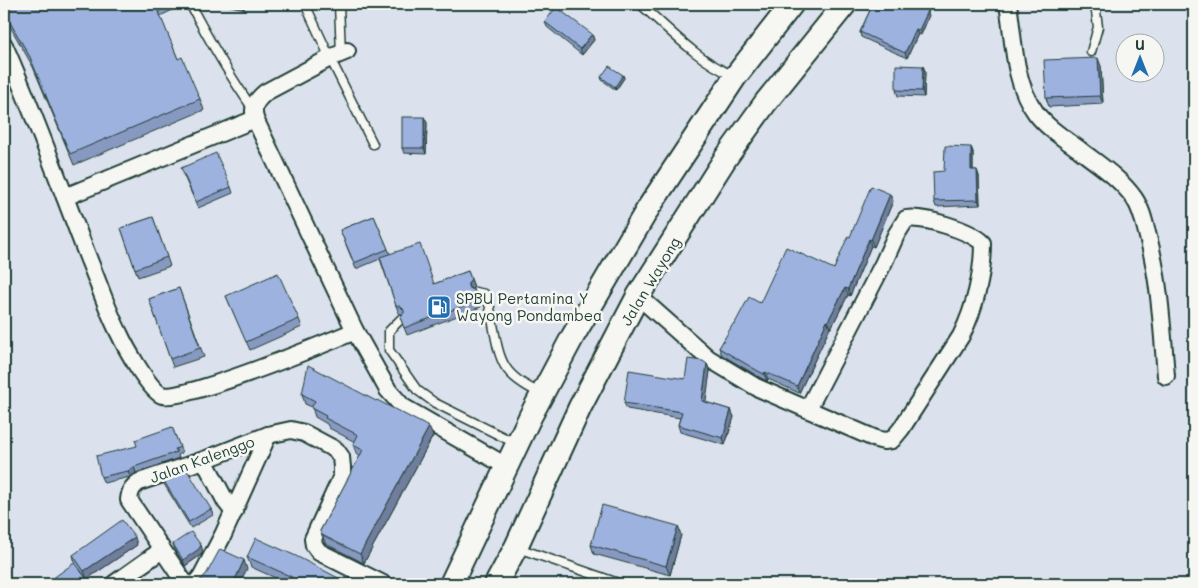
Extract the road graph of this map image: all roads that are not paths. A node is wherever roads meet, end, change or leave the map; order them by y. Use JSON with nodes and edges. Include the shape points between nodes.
{"nodes":[{"id":1,"x":190,"y":4,"type":"edge"},
{"id":2,"x":304,"y":4,"type":"edge"},
{"id":3,"x":339,"y":4,"type":"edge"},
{"id":4,"x":640,"y":4,"type":"edge"},
{"id":5,"x":792,"y":4,"type":"edge"},
{"id":6,"x":1008,"y":4,"type":"edge"},
{"id":7,"x":1095,"y":4,"type":"edge"},
{"id":8,"x":835,"y":7,"type":"edge"},
{"id":9,"x":4,"y":45,"type":"edge"},
{"id":10,"x":1091,"y":52,"type":"dead end"},
{"id":11,"x":339,"y":55,"type":"junction"},
{"id":12,"x":735,"y":76,"type":"junction"},
{"id":13,"x":254,"y":114,"type":"junction"},
{"id":14,"x":373,"y":144,"type":"dead end"},
{"id":15,"x":65,"y":197,"type":"junction"},
{"id":16,"x":476,"y":292,"type":"edge"},
{"id":17,"x":638,"y":296,"type":"junction"},
{"id":18,"x":401,"y":319,"type":"edge"},
{"id":19,"x":355,"y":332,"type":"junction"},
{"id":20,"x":1166,"y":376,"type":"dead end"},
{"id":21,"x":542,"y":394,"type":"junction"},
{"id":22,"x":808,"y":409,"type":"junction"},
{"id":23,"x":268,"y":435,"type":"junction"},
{"id":24,"x":517,"y":443,"type":"junction"},
{"id":25,"x":204,"y":460,"type":"junction"},
{"id":26,"x":506,"y":466,"type":"junction"},
{"id":27,"x":234,"y":512,"type":"junction"},
{"id":28,"x":516,"y":547,"type":"junction"},
{"id":29,"x":162,"y":550,"type":"junction"},
{"id":30,"x":114,"y":584,"type":"edge"},
{"id":31,"x":187,"y":584,"type":"edge"},
{"id":32,"x":195,"y":584,"type":"edge"},
{"id":33,"x":383,"y":584,"type":"edge"},
{"id":34,"x":451,"y":584,"type":"edge"},
{"id":35,"x":496,"y":584,"type":"edge"},
{"id":36,"x":621,"y":584,"type":"edge"}],
"edges":[{"from":1,"to":13,"type":"lane"},
{"from":2,"to":11,"type":"lane"},
{"from":3,"to":11,"type":"lane"},
{"from":4,"to":12,"type":"lane","via":[[697,54]]},
{"from":5,"to":12,"type":"main road"},
{"from":6,"to":20,"type":"street","via":[[1015,60],[1025,93],[1036,114],[1119,182],[1134,198],[1141,212],[1156,273]]},
{"from":7,"to":10,"type":"lane","via":[[1098,27]]},
{"from":8,"to":17,"type":"main road","name":"Jalan Wayong","via":[[725,159]]},
{"from":9,"to":15,"type":"street"},
{"from":11,"to":13,"type":"street","via":[[266,92],[258,99]]},
{"from":11,"to":14,"type":"lane"},
{"from":12,"to":21,"type":"main road","via":[[649,207]]},
{"from":13,"to":15,"type":"street"},
{"from":13,"to":19,"type":"street"},
{"from":15,"to":19,"type":"street","via":[[119,334],[144,376],[162,395],[206,387]]},
{"from":16,"to":21,"type":"lane","via":[[485,294],[490,303],[501,361],[510,375]]},
{"from":17,"to":22,"type":"street","via":[[708,358],[765,391]]},
{"from":17,"to":28,"type":"main road","name":"Jalan Wayong","via":[[580,407]]},
{"from":18,"to":24,"type":"lane","via":[[389,331],[389,350],[417,390],[435,403]]},
{"from":19,"to":26,"type":"street","via":[[388,390],[403,407]]},
{"from":21,"to":24,"type":"main road"},
{"from":22,"to":22,"type":"street","via":[[906,219],[914,217],[966,232],[982,242],[969,319],[892,440],[876,439]]},
{"from":23,"to":25,"type":"street","name":"Jalan Kalenggo"},
{"from":23,"to":27,"type":"street","name":"Jalan Kalenggo"},
{"from":23,"to":33,"type":"street","name":"Jalan Kalenggo","via":[[291,430],[304,433],[336,450],[341,457],[342,476],[313,539],[314,545],[319,552]]},
{"from":24,"to":26,"type":"main road"},
{"from":25,"to":27,"type":"street"},
{"from":25,"to":29,"type":"street","name":"Jalan Kalenggo","via":[[139,482],[130,491],[129,500]]},
{"from":26,"to":34,"type":"main road"},
{"from":27,"to":32,"type":"street","name":"Jalan Kalenggo"},
{"from":28,"to":35,"type":"main road","name":"Jalan Wayong"},
{"from":28,"to":36,"type":"lane"},
{"from":29,"to":30,"type":"street"},
{"from":29,"to":31,"type":"street","name":"Jalan Kalenggo"}]}
